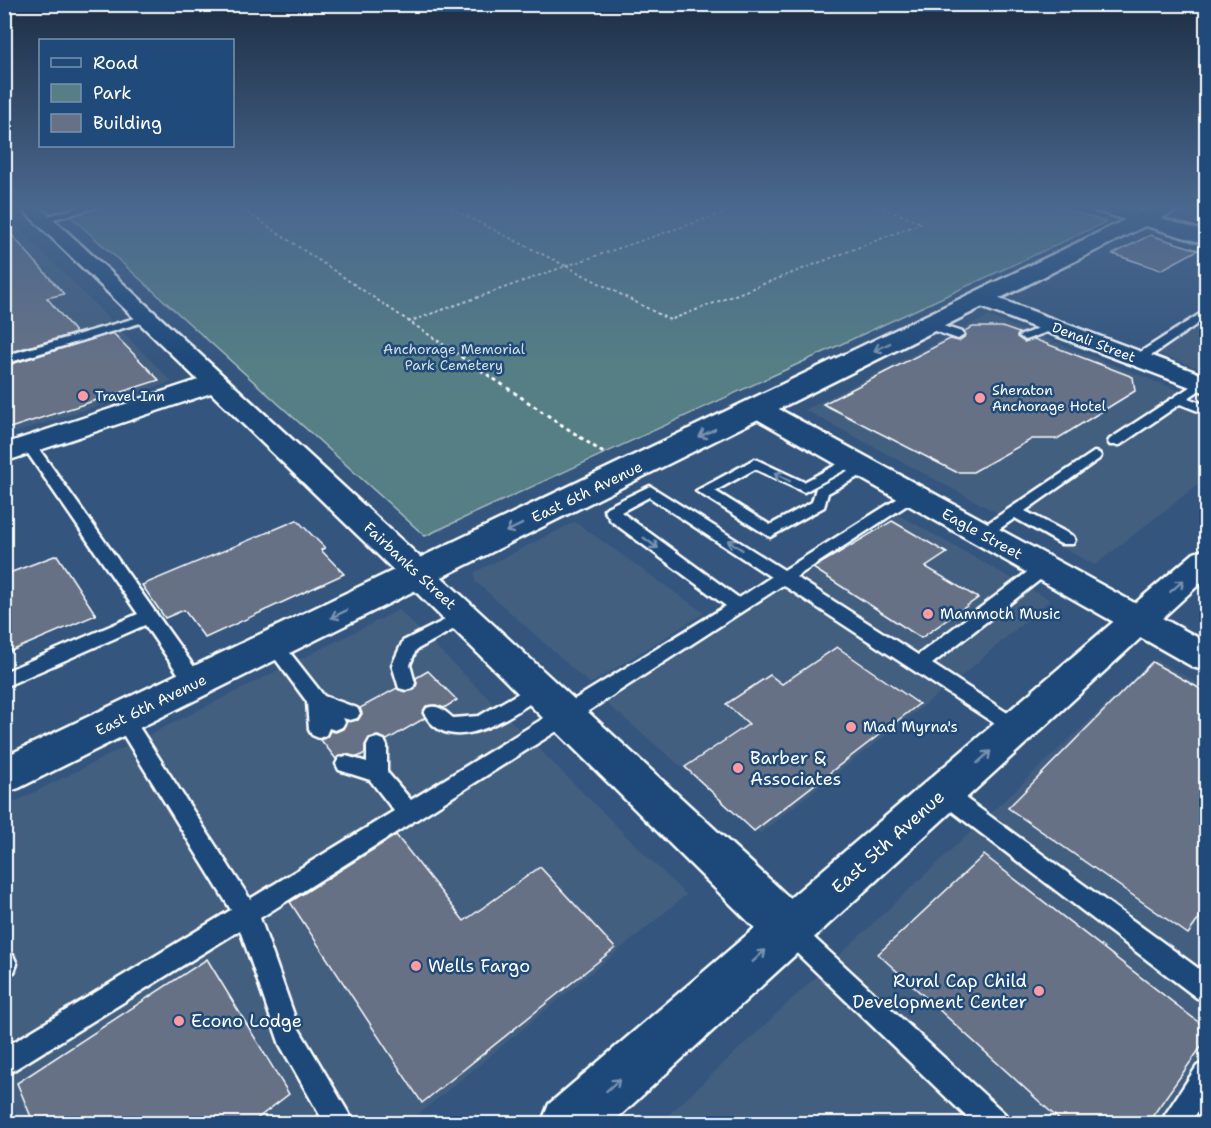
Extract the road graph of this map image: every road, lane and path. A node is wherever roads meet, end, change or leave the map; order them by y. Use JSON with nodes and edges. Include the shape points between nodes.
{"nodes":[{"id":1,"x":83,"y":259,"type":"edge"},
{"id":2,"x":315,"y":259,"type":"edge"},
{"id":3,"x":551,"y":259,"type":"edge"},
{"id":4,"x":588,"y":259,"type":"edge"},
{"id":5,"x":828,"y":259,"type":"edge"},
{"id":6,"x":1062,"y":259,"type":"edge"},
{"id":7,"x":566,"y":266,"type":"junction"},
{"id":8,"x":981,"y":299,"type":"junction"},
{"id":9,"x":1206,"y":313,"type":"edge"},
{"id":10,"x":146,"y":318,"type":"junction"},
{"id":11,"x":408,"y":322,"type":"junction"},
{"id":12,"x":927,"y":325,"type":"junction"},
{"id":13,"x":1054,"y":326,"type":"junction"},
{"id":14,"x":958,"y":334,"type":"dead end"},
{"id":15,"x":1025,"y":336,"type":"dead end"},
{"id":16,"x":1138,"y":358,"type":"junction"},
{"id":17,"x":4,"y":360,"type":"edge"},
{"id":18,"x":215,"y":383,"type":"junction"},
{"id":19,"x":1204,"y":384,"type":"edge"},
{"id":20,"x":1179,"y":399,"type":"junction"},
{"id":21,"x":757,"y":408,"type":"junction"},
{"id":22,"x":1206,"y":410,"type":"edge"},
{"id":23,"x":1115,"y":442,"type":"dead end"},
{"id":24,"x":17,"y":449,"type":"edge"},
{"id":25,"x":1094,"y":456,"type":"dead end"},
{"id":26,"x":858,"y":464,"type":"junction"},
{"id":27,"x":630,"y":471,"type":"junction"},
{"id":28,"x":913,"y":495,"type":"junction"},
{"id":29,"x":1015,"y":512,"type":"junction"},
{"id":30,"x":982,"y":534,"type":"junction"},
{"id":31,"x":1067,"y":540,"type":"dead end"},
{"id":32,"x":1206,"y":560,"type":"edge"},
{"id":33,"x":1044,"y":568,"type":"junction"},
{"id":34,"x":419,"y":575,"type":"junction"},
{"id":35,"x":784,"y":577,"type":"junction"},
{"id":36,"x":738,"y":606,"type":"junction"},
{"id":37,"x":148,"y":617,"type":"junction"},
{"id":38,"x":463,"y":617,"type":"junction"},
{"id":39,"x":1138,"y":621,"type":"junction"},
{"id":40,"x":274,"y":645,"type":"junction"},
{"id":41,"x":1206,"y":658,"type":"edge"},
{"id":42,"x":918,"y":665,"type":"junction"},
{"id":43,"x":4,"y":680,"type":"edge"},
{"id":44,"x":195,"y":683,"type":"junction"},
{"id":45,"x":406,"y":683,"type":"dead end"},
{"id":46,"x":538,"y":689,"type":"junction"},
{"id":47,"x":317,"y":701,"type":"junction"},
{"id":48,"x":434,"y":713,"type":"dead end"},
{"id":49,"x":566,"y":716,"type":"junction"},
{"id":50,"x":123,"y":718,"type":"junction"},
{"id":51,"x":1017,"y":728,"type":"junction"},
{"id":52,"x":377,"y":774,"type":"junction"},
{"id":53,"x":4,"y":776,"type":"edge"},
{"id":54,"x":943,"y":793,"type":"junction"},
{"id":55,"x":409,"y":813,"type":"junction"},
{"id":56,"x":246,"y":913,"type":"junction"},
{"id":57,"x":789,"y":929,"type":"junction"},
{"id":58,"x":1206,"y":989,"type":"edge"},
{"id":59,"x":4,"y":1063,"type":"edge"},
{"id":60,"x":1206,"y":1075,"type":"edge"},
{"id":61,"x":341,"y":1124,"type":"edge"},
{"id":62,"x":570,"y":1124,"type":"edge"},
{"id":63,"x":995,"y":1124,"type":"edge"},
{"id":64,"x":1173,"y":1124,"type":"edge"}],
"edges":[{"from":1,"to":10,"type":"street","name":"Fairbanks Street"},
{"from":2,"to":11,"type":"path"},
{"from":3,"to":7,"type":"path"},
{"from":4,"to":7,"type":"path"},
{"from":5,"to":7,"type":"path","via":[[670,320]]},
{"from":6,"to":8,"type":"street","name":"East 6th Avenue"},
{"from":7,"to":11,"type":"path"},
{"from":8,"to":12,"type":"street","name":"East 6th Avenue"},
{"from":8,"to":13,"type":"street","name":"Denali Street"},
{"from":9,"to":16,"type":"lane"},
{"from":10,"to":17,"type":"lane"},
{"from":10,"to":18,"type":"street","name":"Fairbanks Street"},
{"from":11,"to":27,"type":"path"},
{"from":12,"to":14,"type":"lane"},
{"from":12,"to":21,"type":"street","name":"East 6th Avenue","one_way":true},
{"from":13,"to":15,"type":"lane"},
{"from":13,"to":16,"type":"street","name":"Denali Street"},
{"from":16,"to":19,"type":"street","name":"Denali Street"},
{"from":18,"to":24,"type":"street"},
{"from":18,"to":34,"type":"street","name":"Fairbanks Street"},
{"from":19,"to":20,"type":"lane"},
{"from":20,"to":22,"type":"lane"},
{"from":20,"to":23,"type":"lane"},
{"from":21,"to":26,"type":"street","name":"Eagle Street"},
{"from":21,"to":27,"type":"street","name":"East 6th Avenue","one_way":true},
{"from":24,"to":37,"type":"lane"},
{"from":25,"to":29,"type":"lane"},
{"from":26,"to":26,"type":"lane","one_way":true,"via":[[804,488],[755,463],[704,491],[770,532],[819,504],[821,491]]},
{"from":26,"to":28,"type":"street","name":"Eagle Street"},
{"from":27,"to":34,"type":"street","name":"East 6th Avenue","one_way":true},
{"from":28,"to":30,"type":"street","name":"Eagle Street"},
{"from":28,"to":35,"type":"lane"},
{"from":29,"to":30,"type":"lane"},
{"from":29,"to":31,"type":"lane"},
{"from":30,"to":33,"type":"street","name":"Eagle Street"},
{"from":39,"to":32,"type":"street","name":"East 5th Avenue","one_way":true},
{"from":33,"to":39,"type":"street","name":"Eagle Street"},
{"from":33,"to":42,"type":"lane"},
{"from":34,"to":38,"type":"street","name":"Fairbanks Street"},
{"from":34,"to":40,"type":"street","name":"East 6th Avenue","one_way":true},
{"from":35,"to":36,"type":"lane"},
{"from":35,"to":36,"type":"lane","one_way":true,"via":[[650,490],[612,510],[616,518]]},
{"from":35,"to":42,"type":"lane"},
{"from":36,"to":49,"type":"lane"},
{"from":37,"to":43,"type":"lane"},
{"from":37,"to":44,"type":"lane"},
{"from":38,"to":45,"type":"lane","via":[[409,646],[401,665]]},
{"from":38,"to":46,"type":"street","name":"Fairbanks Street"},
{"from":39,"to":41,"type":"street","name":"Eagle Street"},
{"from":39,"to":51,"type":"street","name":"East 5th Avenue"},
{"from":40,"to":44,"type":"street","name":"East 6th Avenue"},
{"from":40,"to":47,"type":"lane"},
{"from":42,"to":51,"type":"lane"},
{"from":44,"to":50,"type":"street","name":"East 6th Avenue"},
{"from":46,"to":48,"type":"lane","via":[[483,723],[449,726]]},
{"from":46,"to":49,"type":"street","name":"Fairbanks Street"},
{"from":47,"to":47,"type":"lane","via":[[335,722]]},
{"from":49,"to":55,"type":"lane"},
{"from":49,"to":57,"type":"street","name":"Fairbanks Street"},
{"from":50,"to":53,"type":"street","name":"East 6th Avenue"},
{"from":50,"to":56,"type":"lane"},
{"from":54,"to":51,"type":"street","name":"East 5th Avenue","one_way":true},
{"from":52,"to":52,"type":"lane","via":[[361,755]]},
{"from":52,"to":55,"type":"lane"},
{"from":54,"to":57,"type":"street","name":"East 5th Avenue"},
{"from":54,"to":58,"type":"lane"},
{"from":55,"to":56,"type":"lane"},
{"from":56,"to":59,"type":"lane"},
{"from":56,"to":61,"type":"lane","via":[[289,1036]]},
{"from":62,"to":57,"type":"street","name":"East 5th Avenue","one_way":true},
{"from":57,"to":63,"type":"lane"},
{"from":60,"to":64,"type":"lane"}]}
